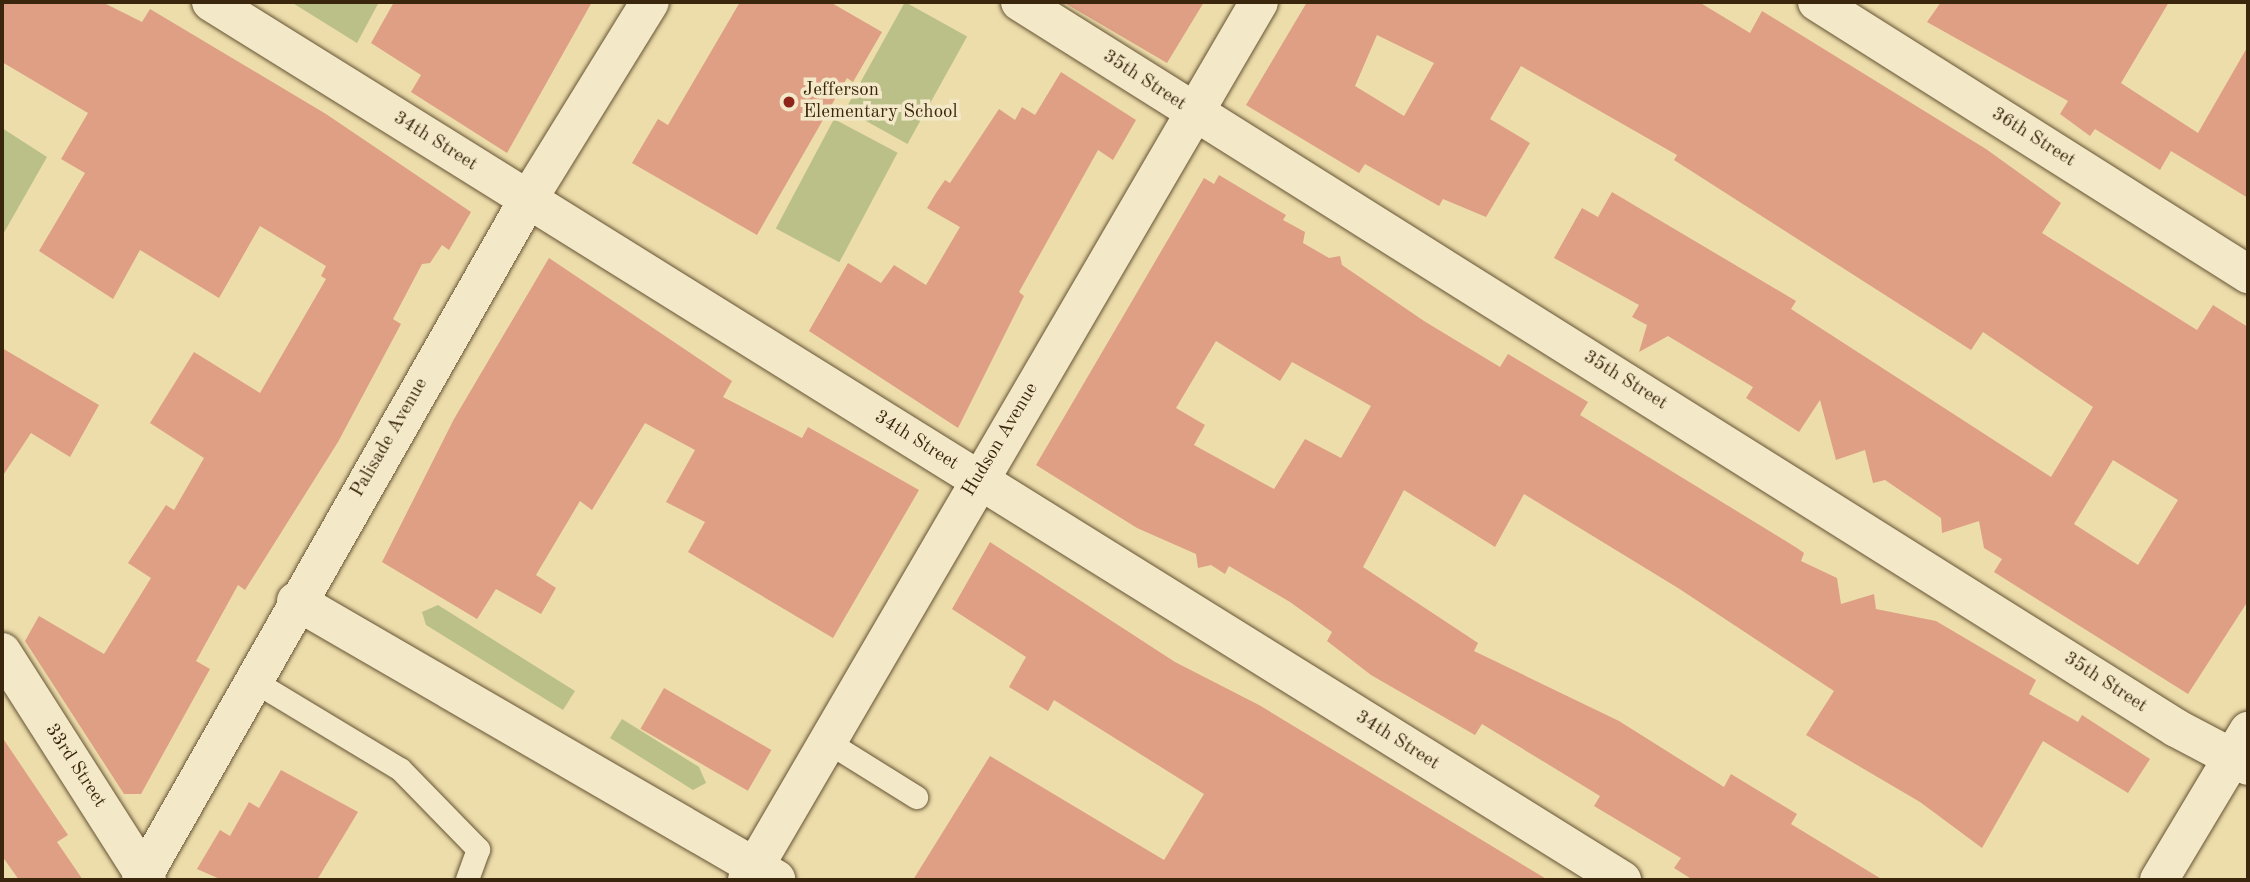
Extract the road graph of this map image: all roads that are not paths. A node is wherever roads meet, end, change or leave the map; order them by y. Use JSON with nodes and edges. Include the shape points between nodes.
{"nodes":[{"id":1,"x":211,"y":2,"type":"edge"},
{"id":2,"x":650,"y":2,"type":"edge"},
{"id":3,"x":1020,"y":2,"type":"edge"},
{"id":4,"x":1259,"y":2,"type":"edge"},
{"id":5,"x":1817,"y":2,"type":"edge"},
{"id":6,"x":1194,"y":113,"type":"junction"},
{"id":7,"x":527,"y":201,"type":"junction"},
{"id":8,"x":2248,"y":274,"type":"edge"},
{"id":9,"x":977,"y":480,"type":"junction"},
{"id":10,"x":296,"y":601,"type":"junction"},
{"id":11,"x":2,"y":652,"type":"edge"},
{"id":12,"x":254,"y":681,"type":"junction"},
{"id":13,"x":828,"y":742,"type":"junction"},
{"id":14,"x":2243,"y":751,"type":"edge"},
{"id":15,"x":916,"y":797,"type":"dead end"},
{"id":16,"x":760,"y":876,"type":"edge"},
{"id":17,"x":144,"y":878,"type":"edge"},
{"id":18,"x":467,"y":880,"type":"edge"},
{"id":19,"x":1622,"y":880,"type":"edge"},
{"id":20,"x":2159,"y":880,"type":"edge"}],
"edges":[{"from":1,"to":7,"type":"street","name":"34th Street"},
{"from":2,"to":7,"type":"street","name":"Palisade Avenue"},
{"from":3,"to":6,"type":"street","name":"35th Street"},
{"from":4,"to":6,"type":"street","name":"Hudson Avenue"},
{"from":5,"to":8,"type":"street","name":"36th Street"},
{"from":6,"to":9,"type":"street","name":"Hudson Avenue"},
{"from":6,"to":14,"type":"street","name":"35th Street","via":[[2176,728]]},
{"from":7,"to":9,"type":"street","name":"34th Street"},
{"from":7,"to":10,"type":"street","name":"Palisade Avenue"},
{"from":9,"to":13,"type":"street","name":"Hudson Avenue"},
{"from":9,"to":19,"type":"street","name":"34th Street"},
{"from":10,"to":12,"type":"street","name":"Palisade Avenue"},
{"from":10,"to":16,"type":"street"},
{"from":11,"to":17,"type":"street","name":"33rd Street"},
{"from":12,"to":17,"type":"street","name":"Palisade Avenue"},
{"from":12,"to":18,"type":"lane","via":[[400,769],[478,849]]},
{"from":13,"to":15,"type":"lane"},
{"from":13,"to":16,"type":"street","name":"Hudson Avenue"},
{"from":14,"to":20,"type":"street"}]}
